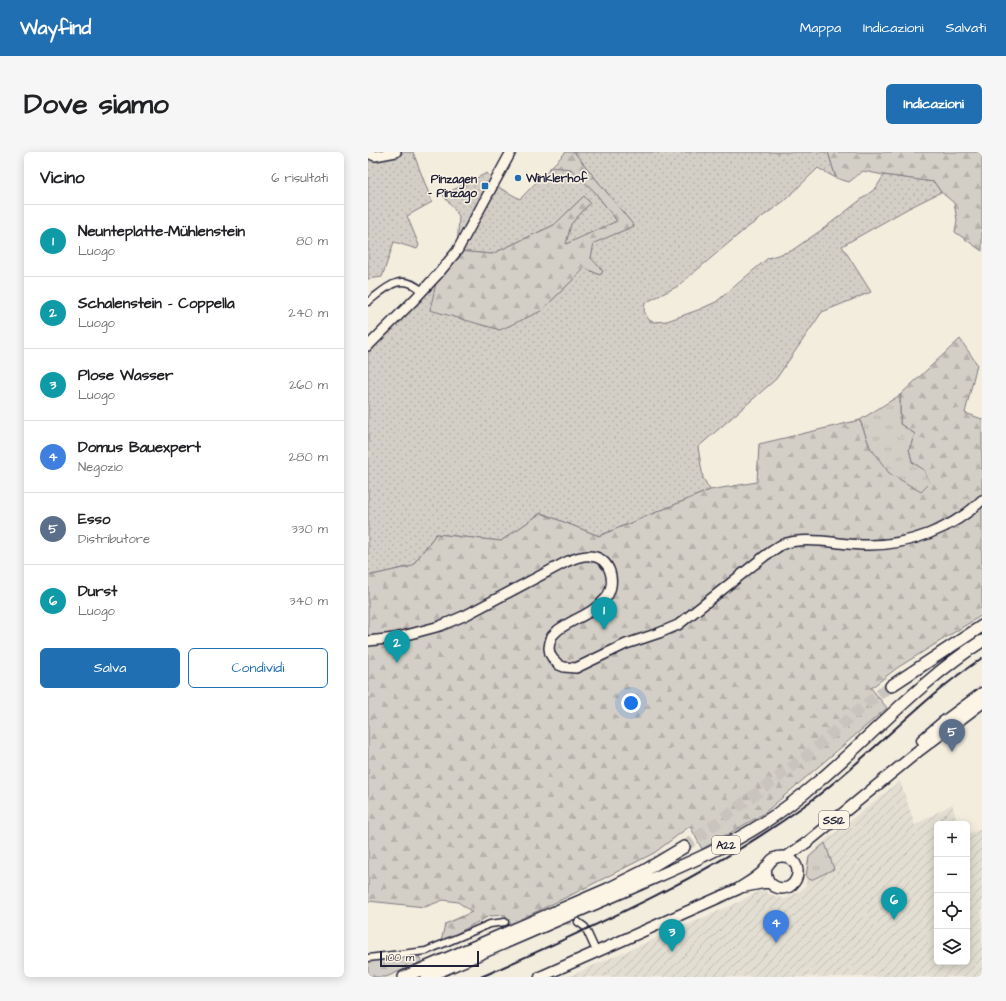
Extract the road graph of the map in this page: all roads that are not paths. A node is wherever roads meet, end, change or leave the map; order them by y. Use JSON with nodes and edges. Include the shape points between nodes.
{"nodes":[{"id":1,"x":396,"y":152,"type":"edge"},
{"id":2,"x":511,"y":152,"type":"edge"},
{"id":3,"x":368,"y":155,"type":"edge"},
{"id":4,"x":422,"y":291,"type":"junction"},
{"id":5,"x":368,"y":302,"type":"edge"},
{"id":6,"x":368,"y":346,"type":"edge"},
{"id":7,"x":982,"y":500,"type":"edge"},
{"id":8,"x":982,"y":626,"type":"edge"},
{"id":9,"x":368,"y":641,"type":"edge"},
{"id":10,"x":982,"y":641,"type":"edge"},
{"id":11,"x":891,"y":686,"type":"tunnel mouth"},
{"id":12,"x":982,"y":694,"type":"edge"},
{"id":13,"x":982,"y":703,"type":"edge"},
{"id":14,"x":877,"y":786,"type":"junction"},
{"id":15,"x":809,"y":841,"type":"junction"},
{"id":16,"x":684,"y":847,"type":"tunnel mouth"},
{"id":17,"x":786,"y":857,"type":"junction"},
{"id":18,"x":796,"y":865,"type":"junction"},
{"id":19,"x":766,"y":868,"type":"junction"},
{"id":20,"x":770,"y":883,"type":"junction"},
{"id":21,"x":738,"y":889,"type":"junction"},
{"id":22,"x":505,"y":922,"type":"tunnel mouth"},
{"id":23,"x":578,"y":922,"type":"dead end"},
{"id":24,"x":596,"y":951,"type":"junction"},
{"id":25,"x":368,"y":958,"type":"edge"},
{"id":26,"x":404,"y":977,"type":"edge"},
{"id":27,"x":426,"y":977,"type":"edge"},
{"id":28,"x":540,"y":977,"type":"edge"}],
"edges":[{"from":1,"to":3,"type":"street"},
{"from":2,"to":4,"type":"street","via":[[456,251]]},
{"from":4,"to":5,"type":"street","via":[[413,284],[402,281],[392,283]]},
{"from":4,"to":6,"type":"street"},
{"from":7,"to":9,"type":"street","via":[[964,515],[924,535],[905,541],[866,545],[795,541],[782,545],[678,625],[626,644],[576,668],[559,665],[553,659],[549,648],[552,636],[558,630],[600,604],[609,593],[612,581],[609,568],[600,559],[590,556],[566,562],[440,626],[395,638]]},
{"from":8,"to":11,"type":"highway"},
{"from":10,"to":27,"type":"highway","number":"A22","via":[[918,690],[814,786],[756,828],[713,852]]},
{"from":12,"to":14,"type":"main road","via":[[943,722],[891,766]]},
{"from":13,"to":14,"type":"main road","number":"SS12"},
{"from":14,"to":15,"type":"main road","number":"SS12"},
{"from":15,"to":17,"type":"main road","number":"SS12"},
{"from":15,"to":18,"type":"main road","number":"SS12"},
{"from":16,"to":26,"type":"highway","via":[[608,889]]},
{"from":17,"to":18,"type":"main road"},
{"from":17,"to":19,"type":"main road","number":"SS12","via":[[781,856],[772,860]]},
{"from":18,"to":20,"type":"main road","number":"SS12","via":[[798,874],[792,885],[781,888]]},
{"from":19,"to":20,"type":"main road"},
{"from":19,"to":21,"type":"main road","number":"SS12"},
{"from":20,"to":21,"type":"main road","number":"SS12"},
{"from":21,"to":24,"type":"main road","number":"SS12"},
{"from":22,"to":25,"type":"street","via":[[490,924],[426,950]]},
{"from":23,"to":24,"type":"street","via":[[585,927]]},
{"from":24,"to":28,"type":"main road","number":"SS12"}]}
